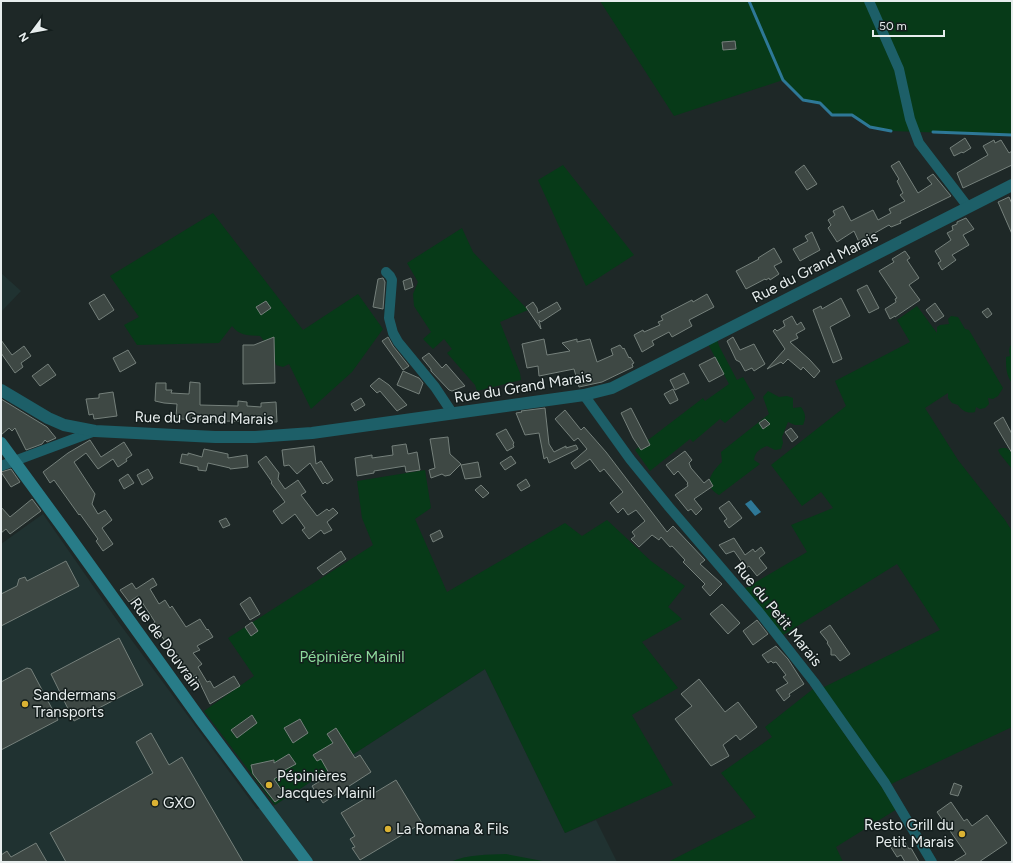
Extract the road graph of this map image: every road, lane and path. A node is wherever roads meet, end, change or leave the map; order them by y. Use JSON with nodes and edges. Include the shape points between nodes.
{"nodes":[{"id":1,"x":869,"y":1,"type":"edge"},
{"id":2,"x":1012,"y":186,"type":"edge"},
{"id":3,"x":968,"y":207,"type":"junction"},
{"id":4,"x":386,"y":272,"type":"dead end"},
{"id":5,"x":1,"y":390,"type":"edge"},
{"id":6,"x":584,"y":396,"type":"junction"},
{"id":7,"x":453,"y":414,"type":"junction"},
{"id":8,"x":95,"y":431,"type":"junction"},
{"id":9,"x":1,"y":443,"type":"edge"},
{"id":10,"x":15,"y":460,"type":"junction"},
{"id":11,"x":1,"y":466,"type":"edge"},
{"id":12,"x":307,"y":862,"type":"edge"},
{"id":13,"x":932,"y":862,"type":"edge"}],
"edges":[{"from":1,"to":3,"type":"street","via":[[898,69],[910,119],[919,143]]},
{"from":2,"to":3,"type":"street","name":"Rue du Grand Marais"},
{"from":3,"to":6,"type":"street","name":"Rue du Grand Marais","via":[[612,388]]},
{"from":4,"to":7,"type":"street","via":[[392,280],[389,318],[393,333]]},
{"from":5,"to":8,"type":"street","name":"Rue du Grand Marais","via":[[64,425]]},
{"from":6,"to":7,"type":"street","name":"Rue du Grand Marais"},
{"from":6,"to":13,"type":"street","name":"Rue du Petit Marais","via":[[669,507],[759,612],[814,682],[885,783]]},
{"from":7,"to":8,"type":"street","name":"Rue du Grand Marais","via":[[312,434],[255,437]]},
{"from":8,"to":10,"type":"street"},
{"from":9,"to":10,"type":"main road","name":"Rue de Douvrain"},
{"from":10,"to":11,"type":"street"},
{"from":10,"to":12,"type":"main road","name":"Rue de Douvrain","via":[[201,720]]}]}
